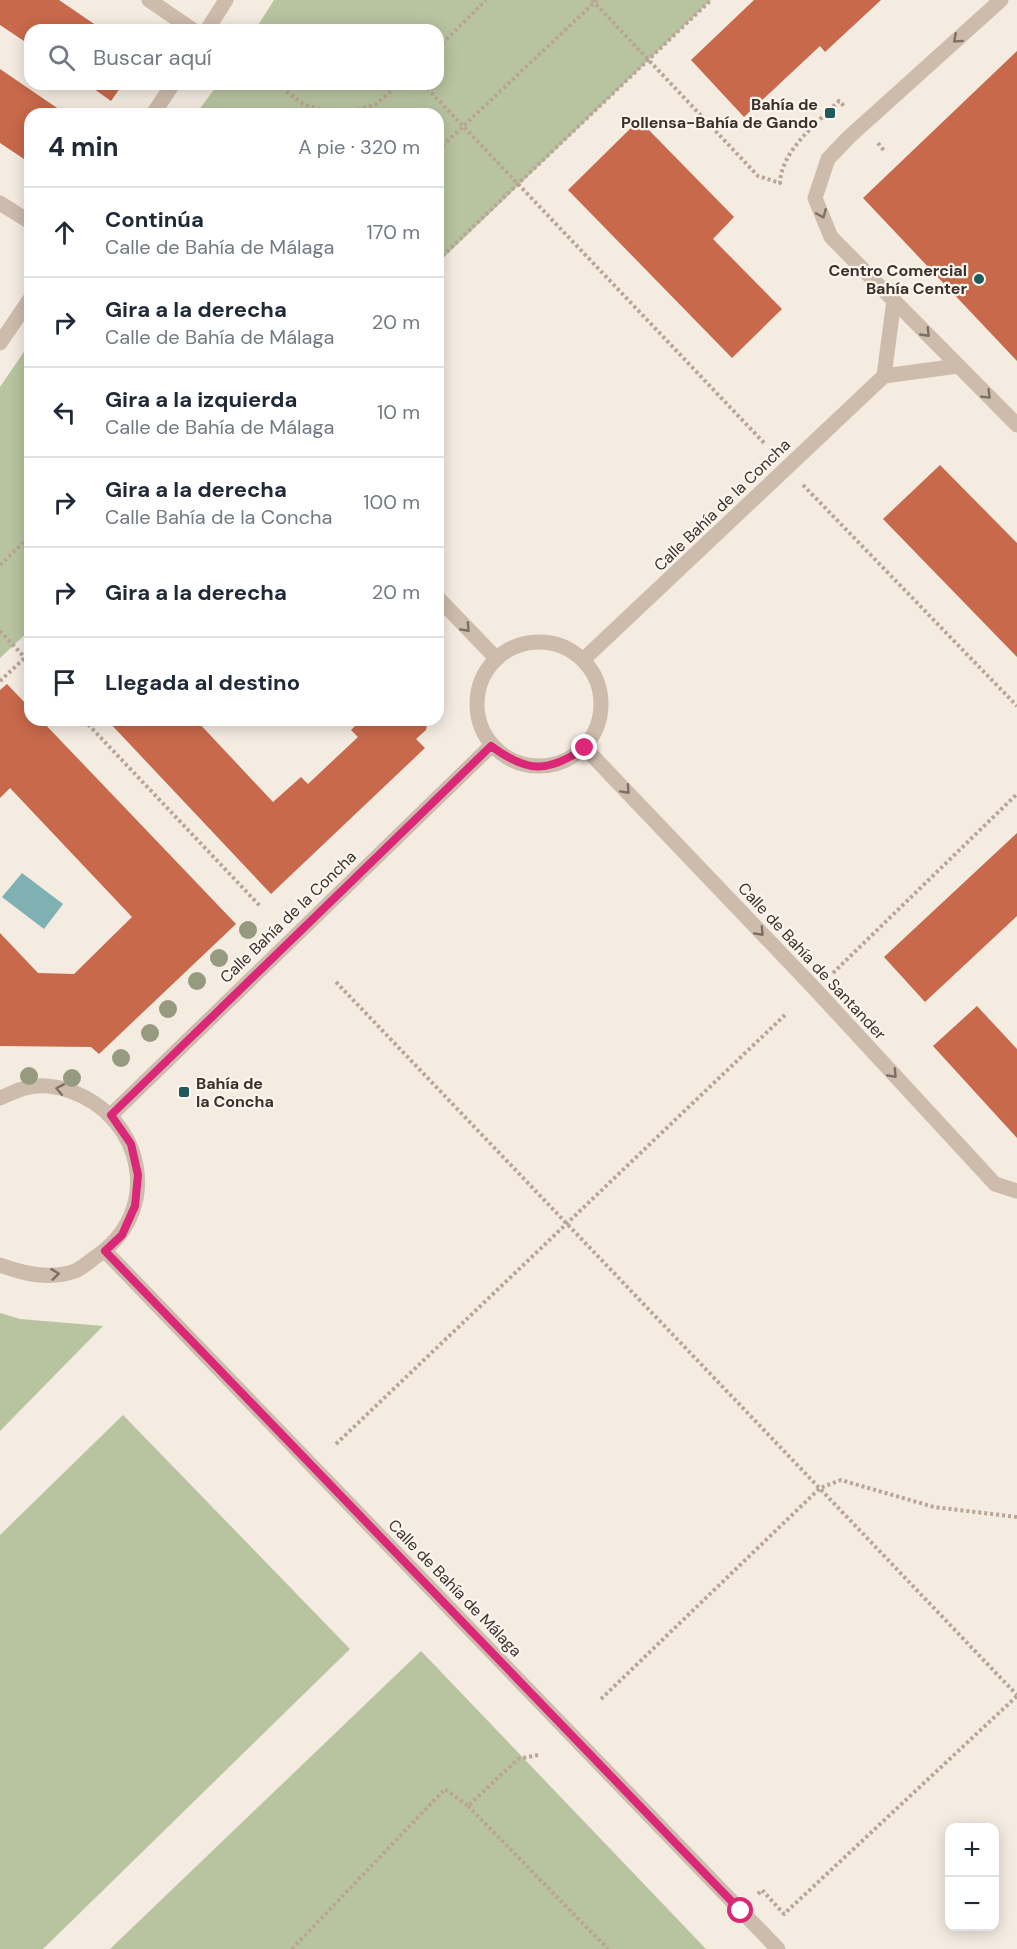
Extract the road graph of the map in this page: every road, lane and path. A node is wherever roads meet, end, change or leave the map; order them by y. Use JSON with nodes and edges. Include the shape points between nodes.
{"nodes":[{"id":1,"x":149,"y":0,"type":"edge"},
{"id":2,"x":226,"y":0,"type":"edge"},
{"id":3,"x":486,"y":0,"type":"edge"},
{"id":4,"x":711,"y":0,"type":"edge"},
{"id":5,"x":1001,"y":0,"type":"edge"},
{"id":6,"x":595,"y":1,"type":"edge"},
{"id":7,"x":184,"y":24,"type":"edge"},
{"id":8,"x":211,"y":24,"type":"edge"},
{"id":9,"x":444,"y":42,"type":"edge"},
{"id":10,"x":649,"y":60,"type":"junction"},
{"id":11,"x":169,"y":90,"type":"edge"},
{"id":12,"x":285,"y":90,"type":"edge"},
{"id":13,"x":392,"y":90,"type":"edge"},
{"id":14,"x":429,"y":90,"type":"edge"},
{"id":15,"x":157,"y":108,"type":"edge"},
{"id":16,"x":315,"y":108,"type":"edge"},
{"id":17,"x":363,"y":108,"type":"edge"},
{"id":18,"x":847,"y":110,"type":"dead end"},
{"id":19,"x":463,"y":126,"type":"junction"},
{"id":20,"x":444,"y":144,"type":"edge"},
{"id":21,"x":518,"y":185,"type":"junction"},
{"id":22,"x":0,"y":203,"type":"edge"},
{"id":23,"x":24,"y":218,"type":"edge"},
{"id":24,"x":444,"y":254,"type":"edge"},
{"id":25,"x":894,"y":300,"type":"junction"},
{"id":26,"x":24,"y":309,"type":"edge"},
{"id":27,"x":0,"y":343,"type":"edge"},
{"id":28,"x":958,"y":366,"type":"junction"},
{"id":29,"x":884,"y":376,"type":"junction"},
{"id":30,"x":1017,"y":425,"type":"edge"},
{"id":31,"x":766,"y":445,"type":"dead end"},
{"id":32,"x":803,"y":485,"type":"dead end"},
{"id":33,"x":24,"y":542,"type":"edge"},
{"id":34,"x":0,"y":565,"type":"edge"},
{"id":35,"x":444,"y":604,"type":"edge"},
{"id":36,"x":0,"y":631,"type":"edge"},
{"id":37,"x":24,"y":657,"type":"edge"},
{"id":38,"x":495,"y":657,"type":"junction"},
{"id":39,"x":24,"y":659,"type":"edge"},
{"id":40,"x":584,"y":659,"type":"junction"},
{"id":41,"x":0,"y":681,"type":"edge"},
{"id":42,"x":1017,"y":706,"type":"edge"},
{"id":43,"x":90,"y":726,"type":"edge"},
{"id":44,"x":491,"y":746,"type":"junction"},
{"id":45,"x":585,"y":748,"type":"junction"},
{"id":46,"x":1017,"y":794,"type":"edge"},
{"id":47,"x":260,"y":906,"type":"dead end"},
{"id":48,"x":832,"y":973,"type":"dead end"},
{"id":49,"x":336,"y":982,"type":"dead end"},
{"id":50,"x":786,"y":1014,"type":"dead end"},
{"id":51,"x":0,"y":1098,"type":"edge"},
{"id":52,"x":111,"y":1115,"type":"junction"},
{"id":53,"x":1017,"y":1191,"type":"edge"},
{"id":54,"x":567,"y":1223,"type":"junction"},
{"id":55,"x":105,"y":1251,"type":"junction"},
{"id":56,"x":0,"y":1265,"type":"edge"},
{"id":57,"x":336,"y":1444,"type":"dead end"},
{"id":58,"x":820,"y":1488,"type":"junction"},
{"id":59,"x":1017,"y":1517,"type":"edge"},
{"id":60,"x":1017,"y":1695,"type":"edge"},
{"id":61,"x":601,"y":1699,"type":"dead end"},
{"id":62,"x":538,"y":1755,"type":"dead end"},
{"id":63,"x":468,"y":1806,"type":"junction"},
{"id":64,"x":762,"y":1890,"type":"dead end"},
{"id":65,"x":292,"y":1949,"type":"edge"},
{"id":66,"x":608,"y":1949,"type":"edge"},
{"id":67,"x":778,"y":1949,"type":"edge"}],
"edges":[{"from":1,"to":7,"type":"street"},
{"from":2,"to":8,"type":"street"},
{"from":3,"to":9,"type":"path"},
{"from":4,"to":10,"type":"path"},
{"from":5,"to":25,"type":"street","one_way":true,"via":[[828,159],[815,198],[831,237]]},
{"from":6,"to":10,"type":"path"},
{"from":6,"to":19,"type":"path"},
{"from":10,"to":18,"type":"path","via":[[758,176],[780,183],[787,156],[838,101]]},
{"from":10,"to":21,"type":"path"},
{"from":11,"to":15,"type":"street"},
{"from":12,"to":16,"type":"path"},
{"from":13,"to":17,"type":"path","via":[[375,105]]},
{"from":14,"to":19,"type":"path"},
{"from":19,"to":20,"type":"path"},
{"from":19,"to":21,"type":"path"},
{"from":21,"to":24,"type":"path"},
{"from":21,"to":31,"type":"path"},
{"from":22,"to":23,"type":"street"},
{"from":25,"to":28,"type":"street","one_way":true},
{"from":25,"to":29,"type":"street"},
{"from":26,"to":27,"type":"street"},
{"from":28,"to":29,"type":"street"},
{"from":28,"to":30,"type":"street","one_way":true},
{"from":29,"to":40,"type":"street","name":"Calle Bahía de la Concha"},
{"from":32,"to":42,"type":"path"},
{"from":33,"to":34,"type":"path"},
{"from":35,"to":38,"type":"street","one_way":true},
{"from":36,"to":37,"type":"path"},
{"from":38,"to":40,"type":"street","via":[[527,642],[547,642],[566,647]]},
{"from":38,"to":44,"type":"street","via":[[480,682],[476,705],[481,729]]},
{"from":39,"to":41,"type":"path"},
{"from":40,"to":45,"type":"street","via":[[601,694],[600,715]]},
{"from":43,"to":47,"type":"path"},
{"from":44,"to":45,"type":"street","via":[[528,766],[547,766]]},
{"from":44,"to":52,"type":"street","name":"Calle Bahía de la Concha"},
{"from":45,"to":53,"type":"street","name":"Calle de Bahía de Santander","one_way":true,"via":[[995,1184]]},
{"from":46,"to":48,"type":"path"},
{"from":49,"to":54,"type":"path"},
{"from":50,"to":54,"type":"path"},
{"from":52,"to":51,"type":"street","one_way":true,"via":[[89,1097],[59,1087],[27,1087]]},
{"from":52,"to":55,"type":"street","via":[[131,1144],[138,1175],[135,1206],[122,1235]]},
{"from":54,"to":57,"type":"path"},
{"from":54,"to":58,"type":"path"},
{"from":56,"to":55,"type":"street","one_way":true,"via":[[49,1276],[76,1270]]},
{"from":55,"to":67,"type":"street","name":"Calle de Bahía de Málaga"},
{"from":58,"to":59,"type":"path","via":[[841,1480],[934,1507]]},
{"from":58,"to":60,"type":"path"},
{"from":58,"to":61,"type":"path"},
{"from":60,"to":64,"type":"path","via":[[784,1914]]},
{"from":62,"to":63,"type":"path","via":[[518,1759]]},
{"from":63,"to":65,"type":"path","via":[[445,1789]]},
{"from":63,"to":66,"type":"path"}]}
